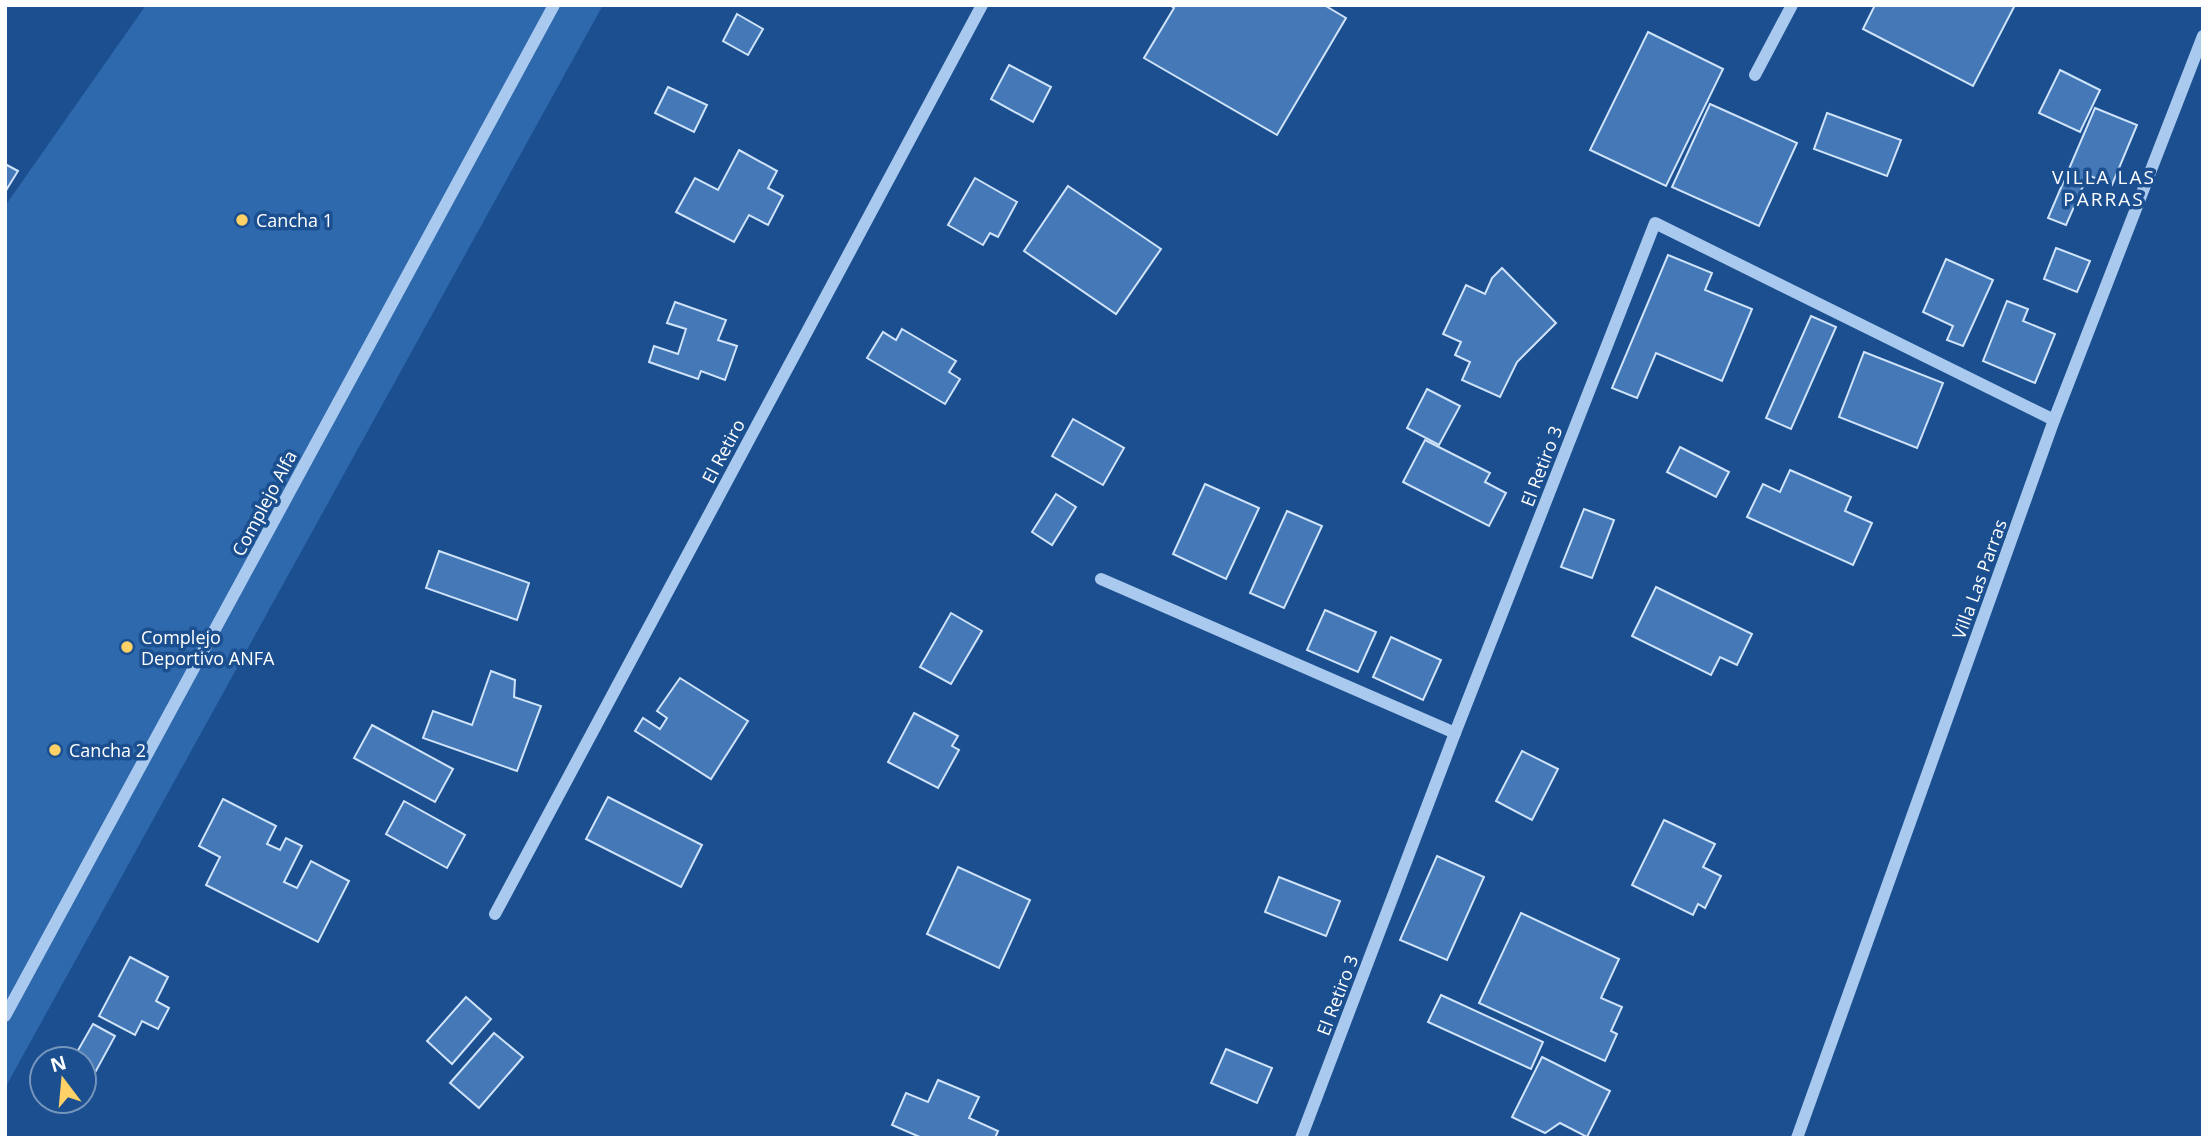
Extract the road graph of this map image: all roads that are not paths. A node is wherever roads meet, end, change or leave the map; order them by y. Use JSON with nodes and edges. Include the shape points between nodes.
{"nodes":[{"id":1,"x":554,"y":5,"type":"edge"},
{"id":2,"x":982,"y":5,"type":"edge"},
{"id":3,"x":1791,"y":5,"type":"edge"},
{"id":4,"x":2203,"y":36,"type":"edge"},
{"id":5,"x":1755,"y":75,"type":"dead end"},
{"id":6,"x":2054,"y":420,"type":"junction"},
{"id":7,"x":1101,"y":579,"type":"dead end"},
{"id":8,"x":1455,"y":733,"type":"junction"},
{"id":9,"x":495,"y":914,"type":"dead end"},
{"id":10,"x":5,"y":1016,"type":"edge"},
{"id":11,"x":1301,"y":1138,"type":"edge"},
{"id":12,"x":1797,"y":1138,"type":"edge"}],
"edges":[{"from":1,"to":10,"type":"street","name":"Complejo Alfa"},
{"from":2,"to":9,"type":"street","name":"El Retiro"},
{"from":3,"to":5,"type":"street"},
{"from":4,"to":6,"type":"street","name":"Villa Las Parras"},
{"from":6,"to":8,"type":"street","name":"El Retiro 3","via":[[1655,223]]},
{"from":6,"to":12,"type":"street","name":"Villa Las Parras"},
{"from":7,"to":8,"type":"street"},
{"from":8,"to":11,"type":"street","name":"El Retiro 3"}]}
